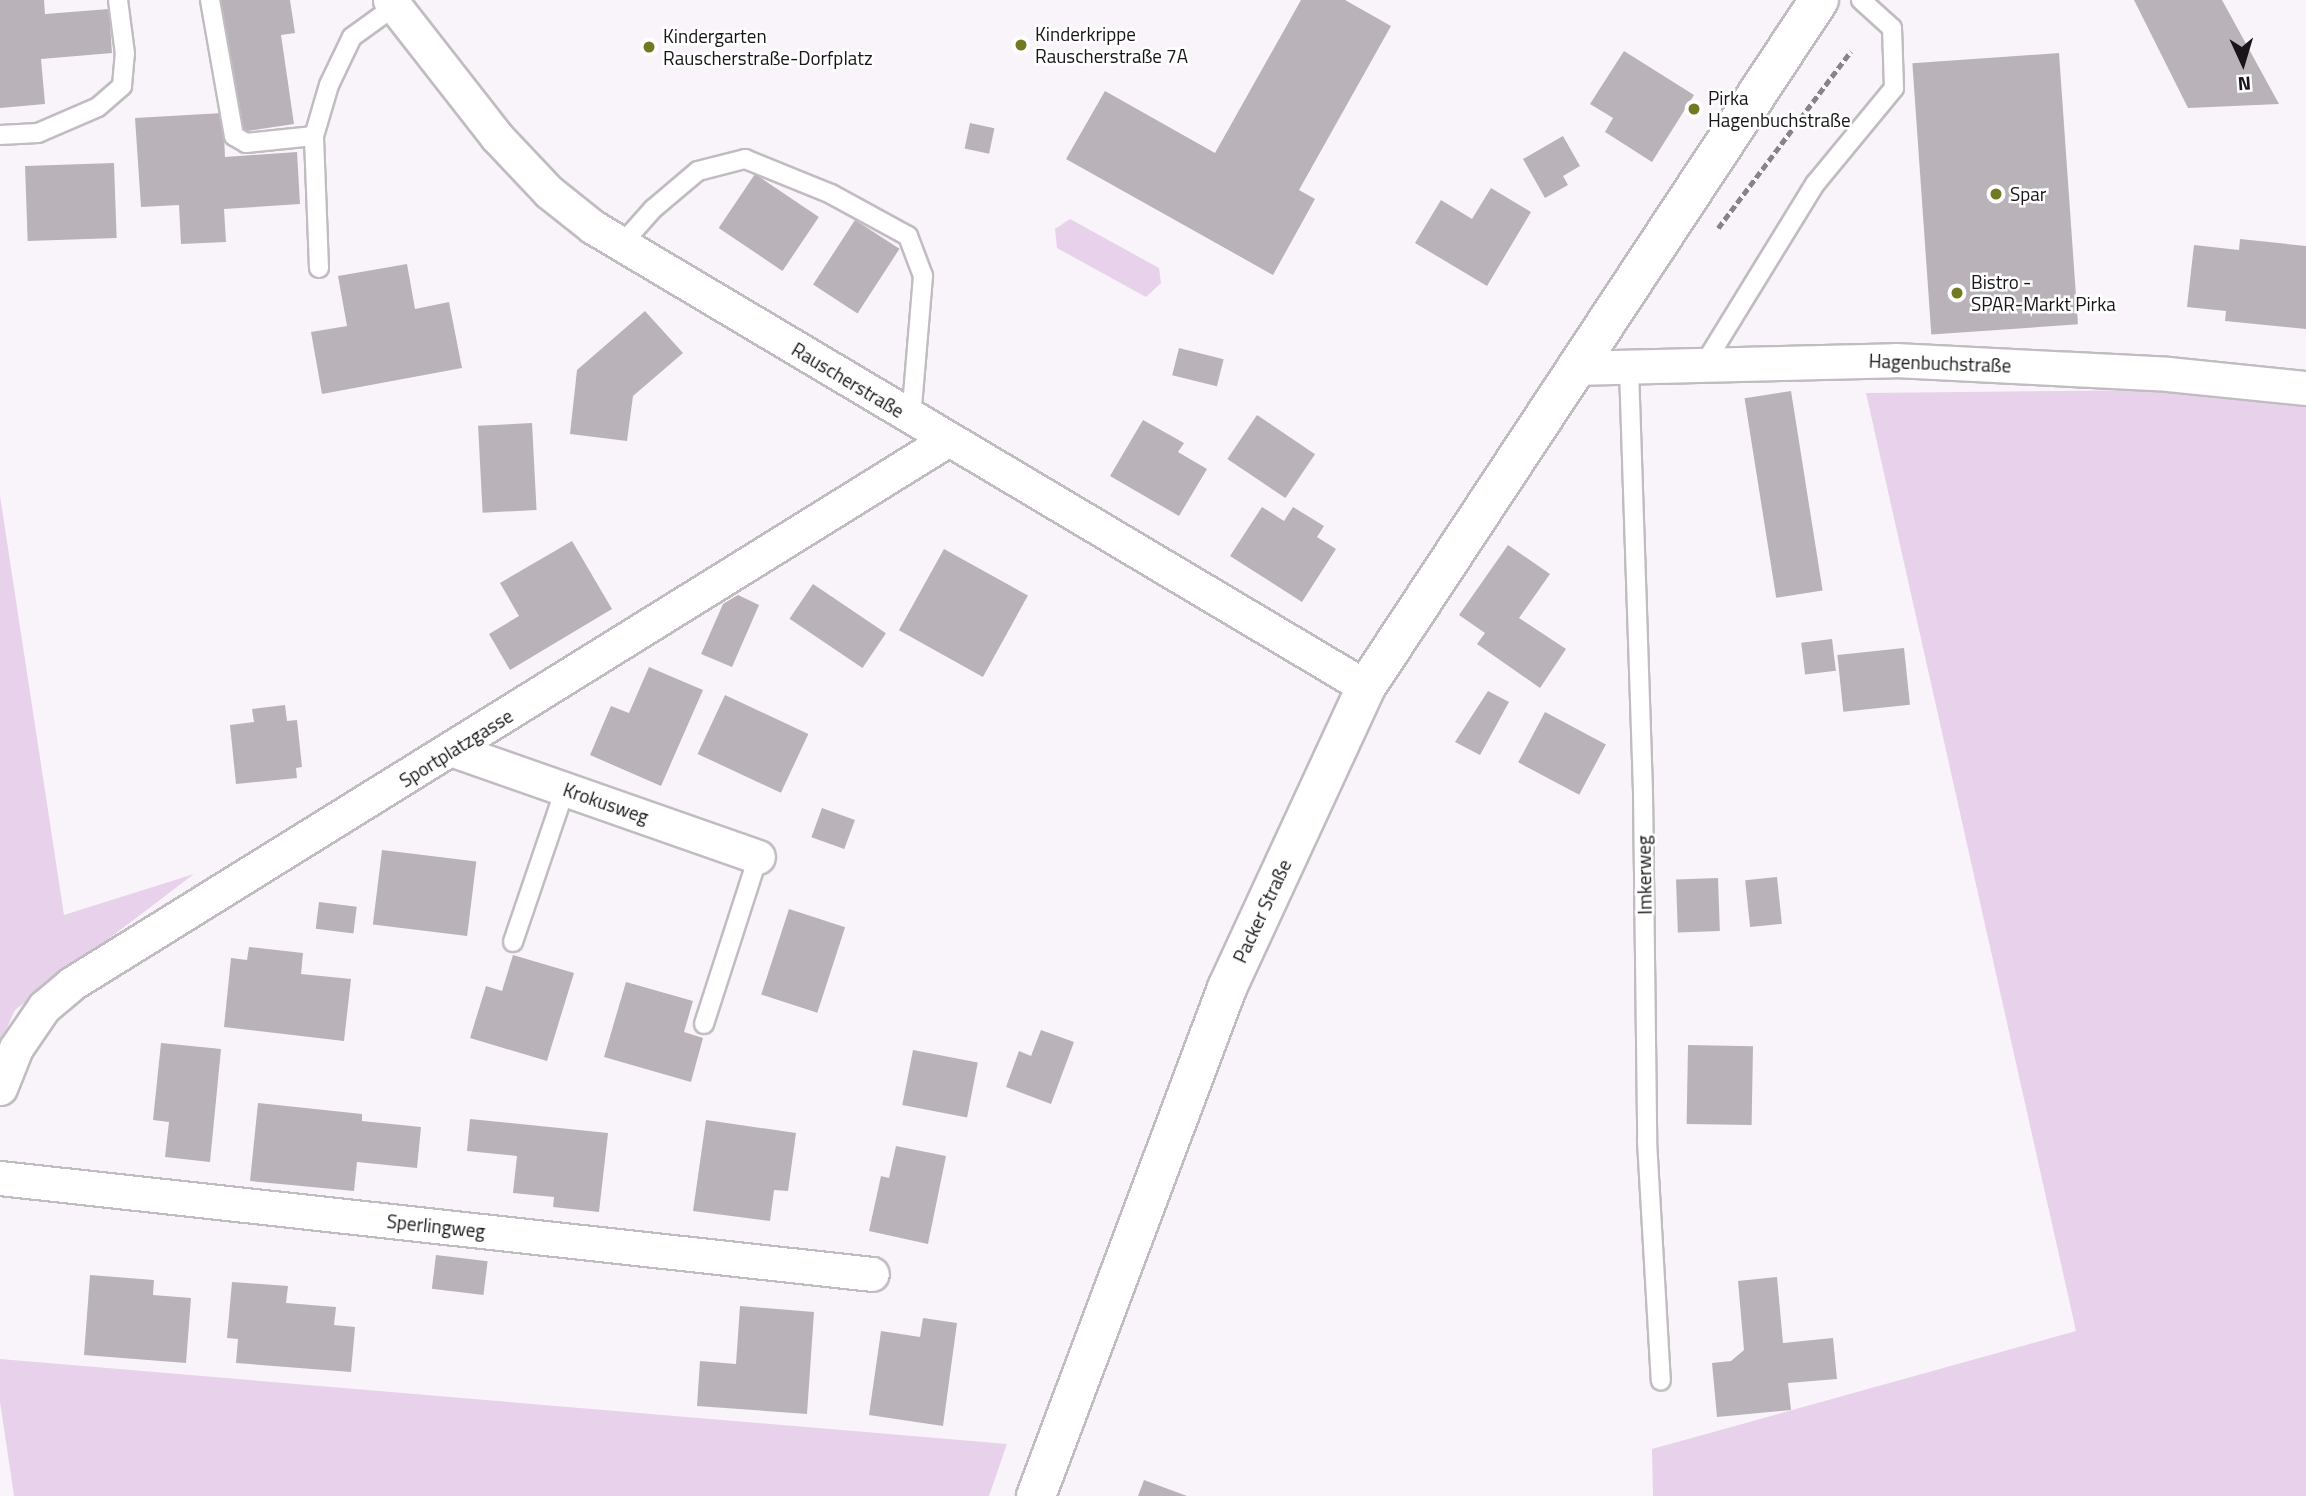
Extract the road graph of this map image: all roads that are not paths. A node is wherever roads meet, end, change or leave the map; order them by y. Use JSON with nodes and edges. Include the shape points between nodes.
{"nodes":[{"id":1,"x":118,"y":0,"type":"edge"},
{"id":2,"x":210,"y":0,"type":"edge"},
{"id":3,"x":1819,"y":0,"type":"edge"},
{"id":4,"x":1861,"y":0,"type":"edge"},
{"id":5,"x":393,"y":3,"type":"edge"},
{"id":6,"x":0,"y":135,"type":"edge"},
{"id":7,"x":314,"y":136,"type":"junction"},
{"id":8,"x":621,"y":245,"type":"junction"},
{"id":9,"x":320,"y":268,"type":"dead end"},
{"id":10,"x":1703,"y":366,"type":"junction"},
{"id":11,"x":1573,"y":368,"type":"junction"},
{"id":12,"x":1629,"y":369,"type":"junction"},
{"id":13,"x":2306,"y":388,"type":"edge"},
{"id":14,"x":911,"y":418,"type":"junction"},
{"id":15,"x":947,"y":440,"type":"junction"},
{"id":16,"x":1366,"y":687,"type":"junction"},
{"id":17,"x":453,"y":750,"type":"junction"},
{"id":18,"x":565,"y":789,"type":"junction"},
{"id":19,"x":758,"y":857,"type":"joint"},
{"id":20,"x":513,"y":942,"type":"dead end"},
{"id":21,"x":704,"y":1024,"type":"dead end"},
{"id":22,"x":0,"y":1088,"type":"edge"},
{"id":23,"x":0,"y":1178,"type":"edge"},
{"id":24,"x":872,"y":1274,"type":"dead end"},
{"id":25,"x":1661,"y":1381,"type":"dead end"},
{"id":26,"x":1036,"y":1496,"type":"edge"}],
"edges":[{"from":1,"to":6,"type":"lane","via":[[125,54],[121,86],[98,107],[38,133]]},
{"from":2,"to":7,"type":"lane","via":[[234,135],[246,143]]},
{"from":3,"to":11,"type":"main road","name":"Packer Straße"},
{"from":4,"to":10,"type":"lane","via":[[1892,28],[1894,88],[1815,184]]},
{"from":5,"to":7,"type":"lane","via":[[352,37],[329,85]]},
{"from":5,"to":8,"type":"street","name":"Rauscherstraße","via":[[497,137],[549,192]]},
{"from":7,"to":9,"type":"lane"},
{"from":8,"to":14,"type":"street","name":"Rauscherstraße"},
{"from":8,"to":14,"type":"lane","via":[[653,209],[698,171],[745,159],[831,194],[908,236],[923,276]]},
{"from":10,"to":12,"type":"street","name":"Hagenbuchstraße"},
{"from":10,"to":13,"type":"street","name":"Hagenbuchstraße","via":[[1895,359],[2168,374]]},
{"from":11,"to":12,"type":"street","name":"Hagenbuchstraße"},
{"from":11,"to":16,"type":"main road","name":"Packer Straße"},
{"from":12,"to":25,"type":"lane","name":"Imkerweg","via":[[1643,793],[1647,1141]]},
{"from":14,"to":15,"type":"street","name":"Rauscherstraße"},
{"from":15,"to":16,"type":"street","name":"Rauscherstraße"},
{"from":15,"to":17,"type":"street","name":"Sportplatzgasse"},
{"from":16,"to":26,"type":"main road","name":"Packer Straße","via":[[1227,988]]},
{"from":17,"to":18,"type":"street","name":"Krokusweg"},
{"from":17,"to":22,"type":"street","name":"Sportplatzgasse","via":[[71,984],[44,1007],[16,1048]]},
{"from":18,"to":19,"type":"street","name":"Krokusweg"},
{"from":18,"to":20,"type":"lane"},
{"from":19,"to":21,"type":"lane"},
{"from":23,"to":24,"type":"street","name":"Sperlingweg"}]}
